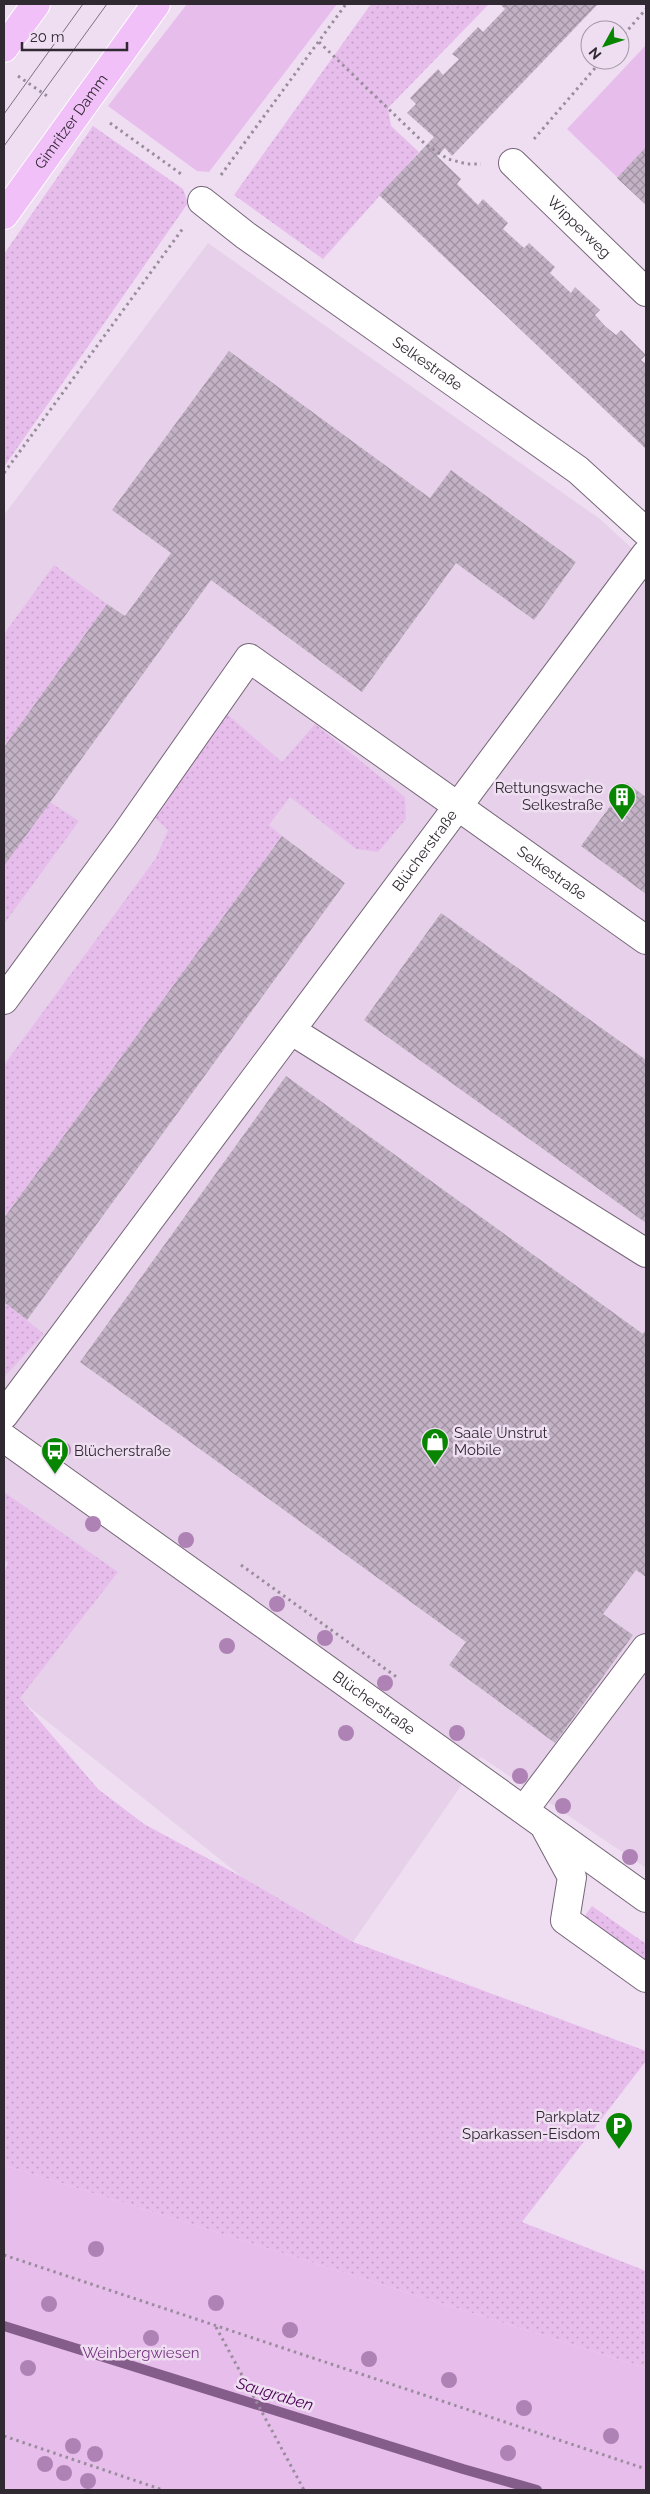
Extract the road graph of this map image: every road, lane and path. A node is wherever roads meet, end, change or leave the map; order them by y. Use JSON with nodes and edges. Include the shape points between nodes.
{"nodes":[{"id":1,"x":36,"y":4,"type":"edge"},
{"id":2,"x":156,"y":4,"type":"edge"},
{"id":3,"x":346,"y":4,"type":"edge"},
{"id":4,"x":646,"y":9,"type":"edge"},
{"id":5,"x":630,"y":27,"type":"edge"},
{"id":6,"x":318,"y":42,"type":"junction"},
{"id":7,"x":4,"y":48,"type":"edge"},
{"id":8,"x":593,"y":70,"type":"edge"},
{"id":9,"x":107,"y":121,"type":"dead end"},
{"id":10,"x":513,"y":163,"type":"joint"},
{"id":11,"x":467,"y":164,"type":"dead end"},
{"id":12,"x":202,"y":201,"type":"junction"},
{"id":13,"x":4,"y":215,"type":"edge"},
{"id":14,"x":646,"y":292,"type":"edge"},
{"id":15,"x":4,"y":472,"type":"edge"},
{"id":16,"x":646,"y":532,"type":"edge"},
{"id":17,"x":646,"y":554,"type":"edge"},
{"id":18,"x":459,"y":805,"type":"junction"},
{"id":19,"x":646,"y":940,"type":"edge"},
{"id":20,"x":4,"y":1000,"type":"edge"},
{"id":21,"x":292,"y":1031,"type":"junction"},
{"id":22,"x":646,"y":1253,"type":"edge"},
{"id":23,"x":4,"y":1415,"type":"edge"},
{"id":24,"x":4,"y":1438,"type":"edge"},
{"id":25,"x":646,"y":1648,"type":"edge"},
{"id":26,"x":534,"y":1816,"type":"junction"},
{"id":27,"x":646,"y":1898,"type":"edge"},
{"id":28,"x":646,"y":1978,"type":"edge"},
{"id":29,"x":4,"y":2255,"type":"edge"},
{"id":30,"x":216,"y":2327,"type":"junction"},
{"id":31,"x":4,"y":2436,"type":"edge"},
{"id":32,"x":646,"y":2469,"type":"edge"},
{"id":33,"x":163,"y":2490,"type":"edge"},
{"id":34,"x":304,"y":2490,"type":"edge"}],
"edges":[{"from":1,"to":7,"type":"main road"},
{"from":2,"to":13,"type":"main road","name":"Gimritzer Damm"},
{"from":3,"to":6,"type":"path"},
{"from":4,"to":5,"type":"path"},
{"from":6,"to":11,"type":"path","via":[[425,144],[448,159]]},
{"from":6,"to":12,"type":"path"},
{"from":8,"to":10,"type":"path"},
{"from":9,"to":12,"type":"path","via":[[191,181]]},
{"from":10,"to":14,"type":"street","name":"Wipperweg"},
{"from":12,"to":15,"type":"path"},
{"from":12,"to":16,"type":"street","name":"Selkestraße","via":[[245,235],[578,470]]},
{"from":17,"to":18,"type":"street"},
{"from":18,"to":19,"type":"street","name":"Selkestraße"},
{"from":18,"to":20,"type":"street","name":"Blücherstraße","via":[[249,658]]},
{"from":18,"to":21,"type":"street","name":"Blücherstraße"},
{"from":21,"to":22,"type":"street"},
{"from":21,"to":23,"type":"street","name":"Blücherstraße"},
{"from":24,"to":26,"type":"street","name":"Blücherstraße"},
{"from":25,"to":26,"type":"street"},
{"from":26,"to":27,"type":"street","name":"Blücherstraße"},
{"from":26,"to":28,"type":"street","via":[[572,1877],[565,1920]]},
{"from":29,"to":30,"type":"path"},
{"from":30,"to":32,"type":"path"},
{"from":30,"to":34,"type":"path"},
{"from":31,"to":33,"type":"path"}]}
